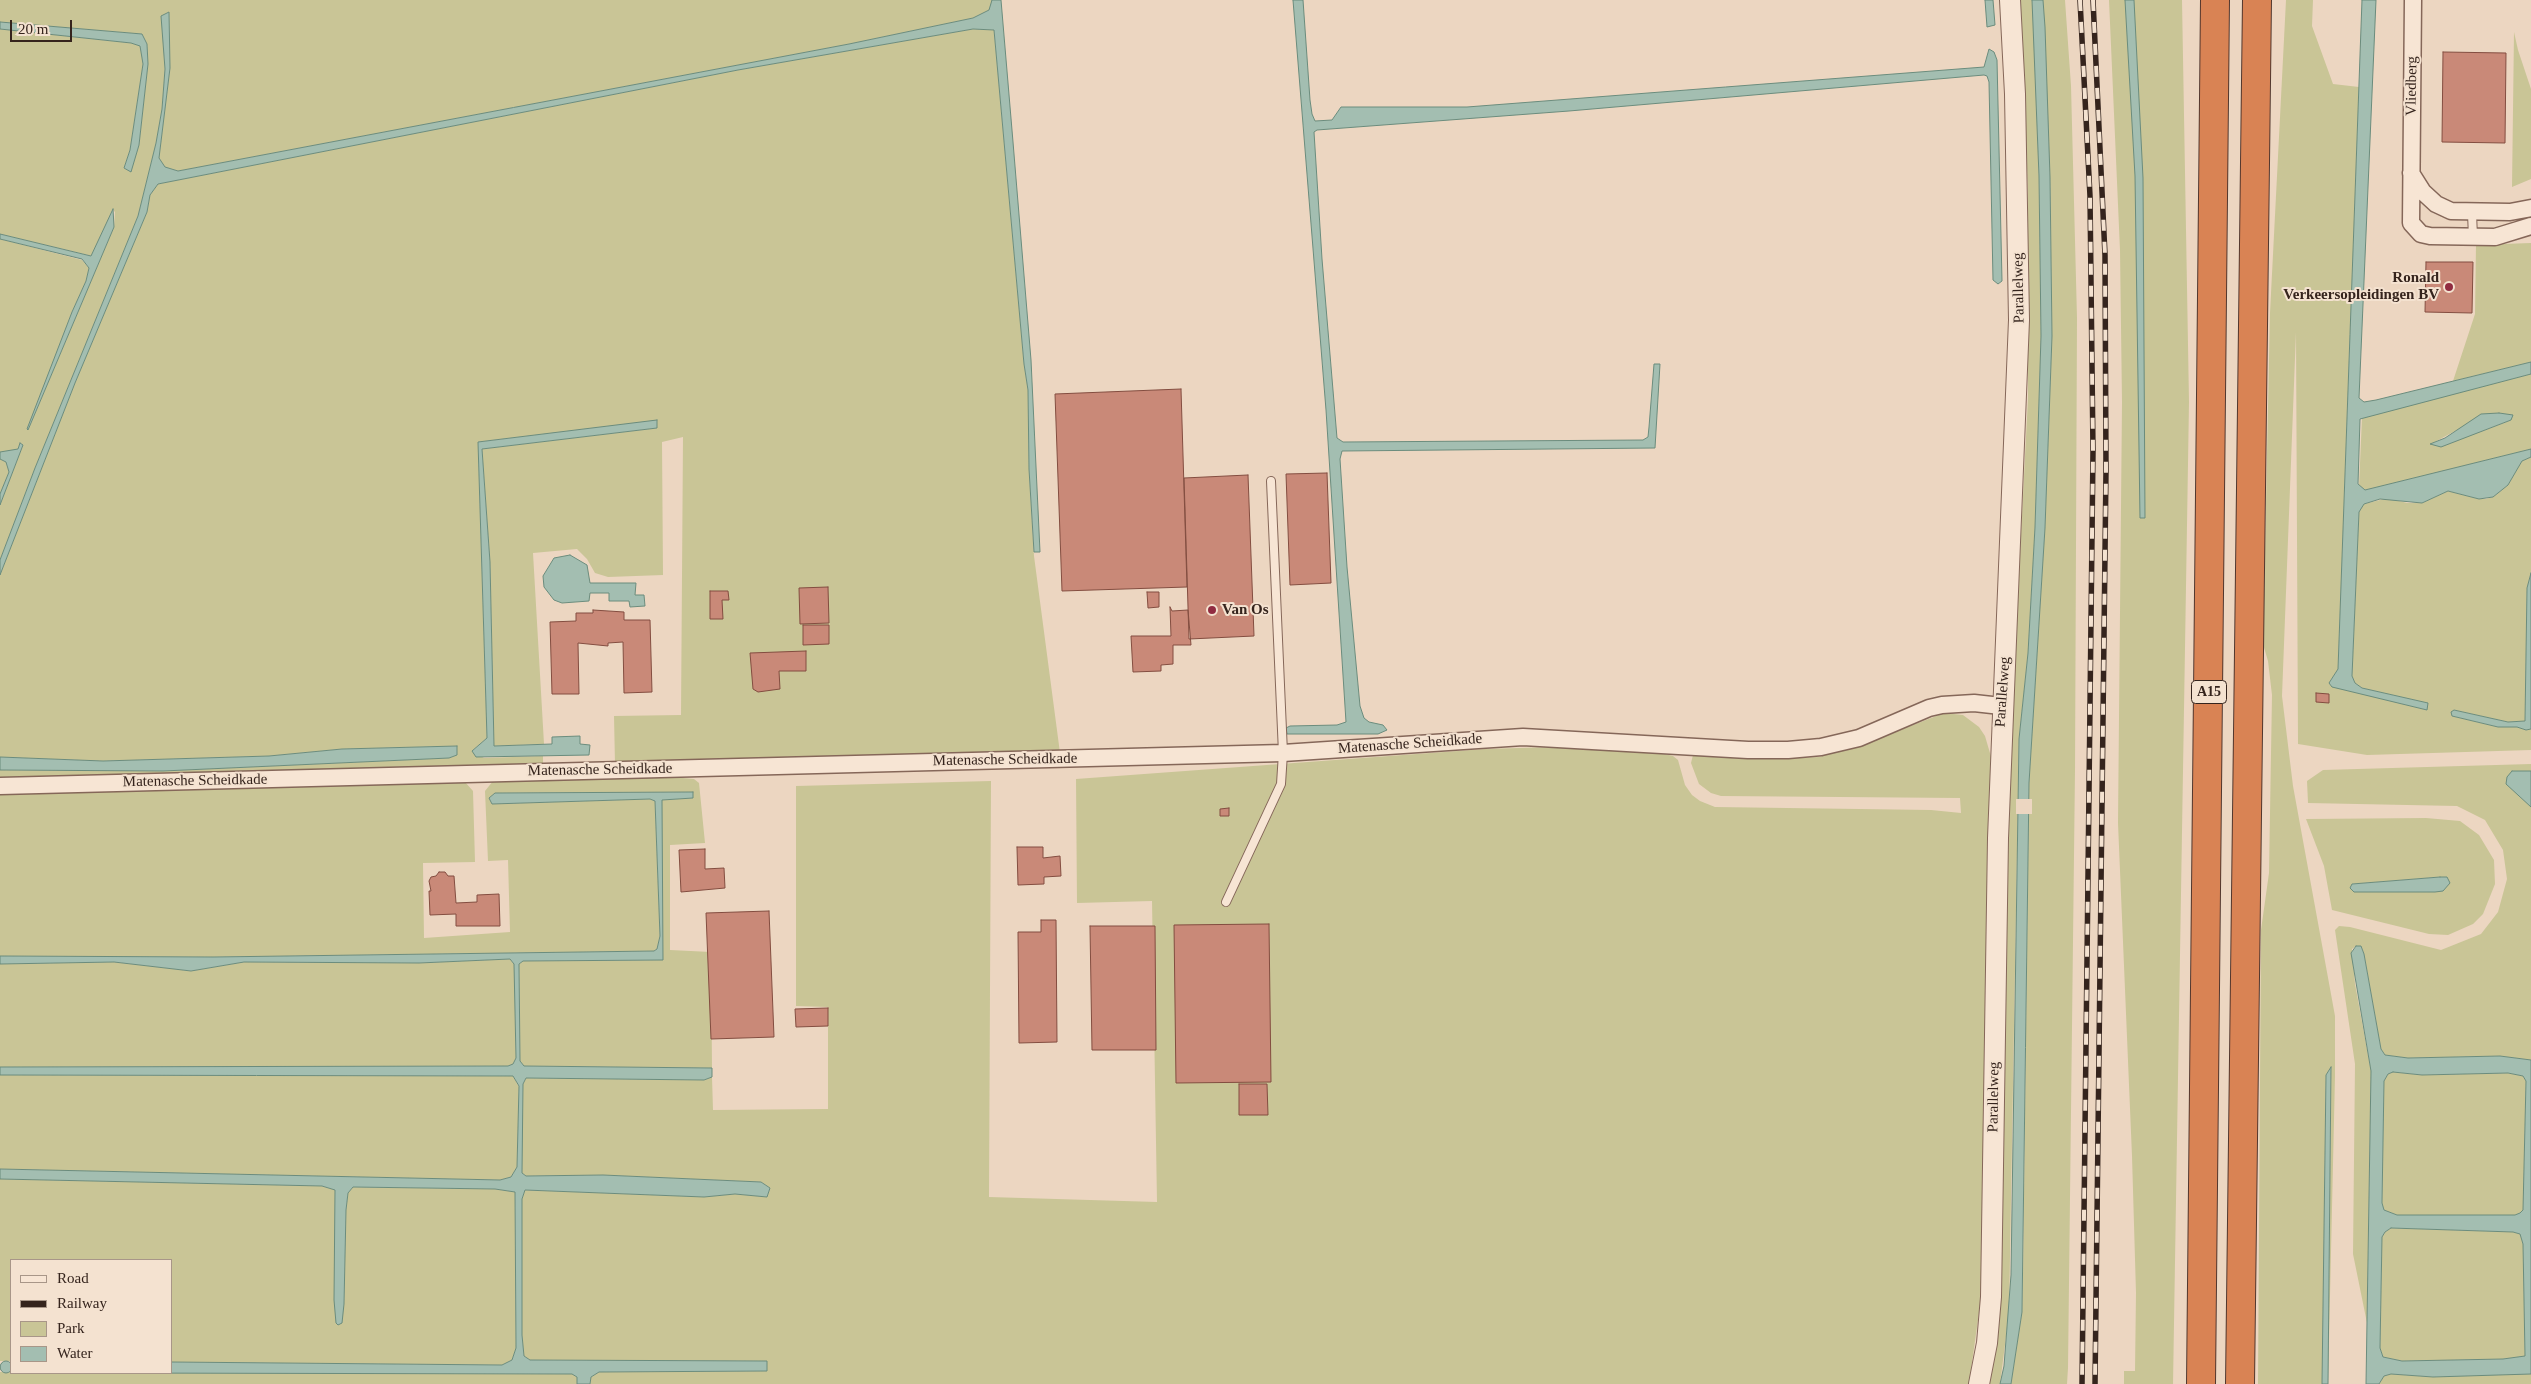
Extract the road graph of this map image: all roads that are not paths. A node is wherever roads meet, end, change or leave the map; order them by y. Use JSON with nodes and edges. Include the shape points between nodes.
{"nodes":[{"id":1,"x":2010,"y":0,"type":"edge"},
{"id":2,"x":2215,"y":0,"type":"edge"},
{"id":3,"x":2257,"y":0,"type":"edge"},
{"id":4,"x":2413,"y":0,"type":"edge"},
{"id":5,"x":2411,"y":173,"type":"junction"},
{"id":6,"x":2531,"y":208,"type":"edge"},
{"id":7,"x":2472,"y":213,"type":"junction"},
{"id":8,"x":2531,"y":226,"type":"edge"},
{"id":9,"x":2473,"y":237,"type":"junction"},
{"id":10,"x":1271,"y":481,"type":"dead end"},
{"id":11,"x":2002,"y":706,"type":"junction"},
{"id":12,"x":1284,"y":753,"type":"junction"},
{"id":13,"x":0,"y":786,"type":"edge"},
{"id":14,"x":1226,"y":902,"type":"dead end"},
{"id":15,"x":1979,"y":1384,"type":"edge"},
{"id":16,"x":2201,"y":1384,"type":"edge"},
{"id":17,"x":2240,"y":1384,"type":"edge"}],
"edges":[{"from":1,"to":11,"type":"street","name":"Parallelweg","via":[[2020,320]]},
{"from":2,"to":16,"type":"highway","number":"A15"},
{"from":3,"to":17,"type":"highway","number":"A15"},
{"from":4,"to":5,"type":"street","name":"Vliedberg"},
{"from":5,"to":7,"type":"street","via":[[2422,192],[2436,204],[2451,211]]},
{"from":5,"to":9,"type":"street","name":"Vliedberg","via":[[2410,214],[2415,229],[2430,236]]},
{"from":6,"to":7,"type":"street"},
{"from":7,"to":9,"type":"lane"},
{"from":8,"to":9,"type":"street","name":"Vliedberg","via":[[2496,237]]},
{"from":10,"to":12,"type":"lane"},
{"from":11,"to":12,"type":"street","name":"Matenasche Scheidkade","via":[[1974,703],[1942,705],[1859,738],[1821,747],[1788,750],[1523,736]]},
{"from":11,"to":15,"type":"street","name":"Parallelweg","via":[[1991,1297]]},
{"from":12,"to":13,"type":"street","name":"Matenasche Scheidkade"},
{"from":12,"to":14,"type":"lane","via":[[1280,784]]}]}
